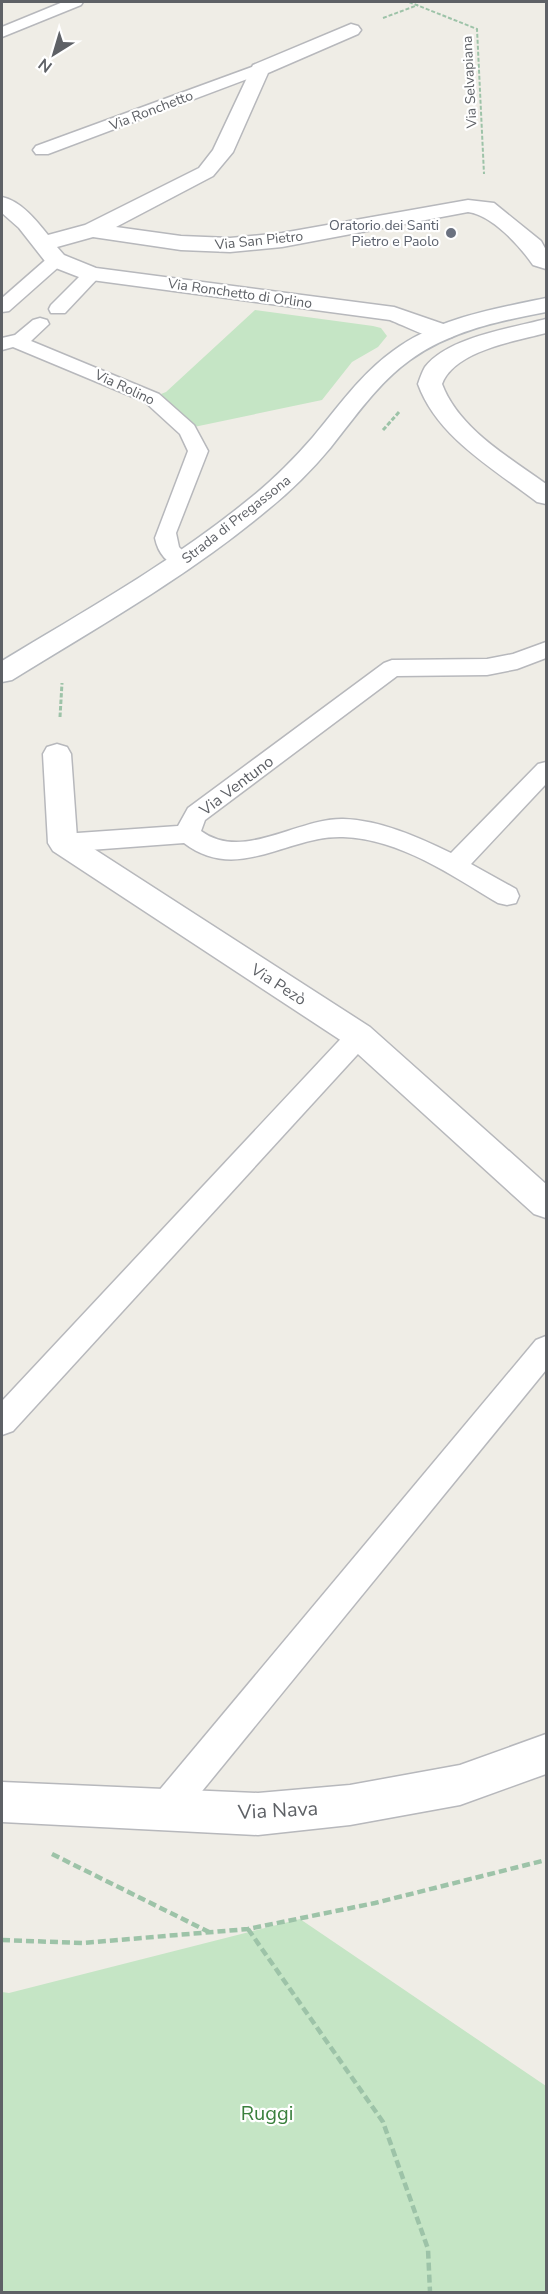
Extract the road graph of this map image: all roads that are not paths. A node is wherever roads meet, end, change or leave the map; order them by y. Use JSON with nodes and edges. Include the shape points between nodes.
{"nodes":[{"id":1,"x":75,"y":2,"type":"edge"},
{"id":2,"x":351,"y":30,"type":"dead end"},
{"id":3,"x":2,"y":32,"type":"edge"},
{"id":4,"x":260,"y":69,"type":"junction"},
{"id":5,"x":42,"y":150,"type":"dead end"},
{"id":6,"x":2,"y":203,"type":"edge"},
{"id":7,"x":93,"y":230,"type":"junction"},
{"id":8,"x":49,"y":252,"type":"junction"},
{"id":9,"x":546,"y":262,"type":"edge"},
{"id":10,"x":92,"y":274,"type":"junction"},
{"id":11,"x":546,"y":305,"type":"edge"},
{"id":12,"x":2,"y":307,"type":"edge"},
{"id":13,"x":58,"y":309,"type":"dead end"},
{"id":14,"x":40,"y":324,"type":"dead end"},
{"id":15,"x":546,"y":326,"type":"edge"},
{"id":16,"x":444,"y":332,"type":"junction"},
{"id":17,"x":9,"y":343,"type":"edge"},
{"id":18,"x":546,"y":495,"type":"edge"},
{"id":19,"x":182,"y":561,"type":"junction"},
{"id":20,"x":546,"y":650,"type":"edge"},
{"id":21,"x":2,"y":673,"type":"edge"},
{"id":22,"x":57,"y":754,"type":"road end"},
{"id":23,"x":546,"y":770,"type":"edge"},
{"id":24,"x":189,"y":834,"type":"junction"},
{"id":25,"x":63,"y":843,"type":"junction"},
{"id":26,"x":454,"y":866,"type":"junction"},
{"id":27,"x":507,"y":896,"type":"dead end"},
{"id":28,"x":359,"y":1036,"type":"junction"},
{"id":29,"x":546,"y":1204,"type":"edge"},
{"id":30,"x":546,"y":1348,"type":"edge"},
{"id":31,"x":2,"y":1421,"type":"edge"},
{"id":32,"x":546,"y":1754,"type":"edge"},
{"id":33,"x":2,"y":1802,"type":"edge"},
{"id":34,"x":164,"y":1811,"type":"junction"}],
"edges":[{"from":1,"to":3,"type":"lane"},
{"from":2,"to":4,"type":"street"},
{"from":4,"to":5,"type":"lane","name":"Via Ronchetto"},
{"from":4,"to":7,"type":"street","via":[[224,152],[206,172]]},
{"from":6,"to":8,"type":"street","name":"Via Ronchetto di Orlino","via":[[27,224]]},
{"from":7,"to":8,"type":"street"},
{"from":7,"to":9,"type":"street","name":"Via San Pietro","via":[[181,243],[230,245],[282,240],[468,206],[486,207],[533,246]]},
{"from":8,"to":10,"type":"street","name":"Via Ronchetto di Orlino"},
{"from":8,"to":12,"type":"lane"},
{"from":10,"to":13,"type":"lane"},
{"from":10,"to":16,"type":"street","name":"Via Ronchetto di Orlino","via":[[394,314]]},
{"from":11,"to":16,"type":"street","name":"Strada di Pregassona"},
{"from":14,"to":17,"type":"lane","name":"Via Rolino"},
{"from":15,"to":18,"type":"street","via":[[462,352],[435,370],[430,381],[430,390],[442,412],[455,425]]},
{"from":16,"to":19,"type":"street","name":"Strada di Pregassona","via":[[384,369],[300,468],[248,513]]},
{"from":17,"to":19,"type":"lane","name":"Via Rolino","via":[[152,398],[195,440],[198,451],[165,542]]},
{"from":19,"to":21,"type":"street","name":"Strada di Pregassona"},
{"from":20,"to":24,"type":"lane","name":"Via Ventuno","via":[[487,667],[392,668],[196,814]]},
{"from":22,"to":25,"type":"street"},
{"from":23,"to":26,"type":"lane"},
{"from":24,"to":25,"type":"lane"},
{"from":24,"to":26,"type":"lane","name":"Via Ventuno","via":[[198,844],[225,850],[261,847],[342,828],[431,852]]},
{"from":25,"to":28,"type":"street","name":"Via Pezò"},
{"from":26,"to":27,"type":"lane","name":"Via Ventuno"},
{"from":28,"to":29,"type":"street","name":"Via Pezò"},
{"from":28,"to":31,"type":"lane"},
{"from":30,"to":34,"type":"lane"},
{"from":32,"to":34,"type":"street","name":"Via Nava","via":[[460,1785],[350,1805],[258,1814]]},
{"from":33,"to":34,"type":"street","name":"Via Nava"}]}
